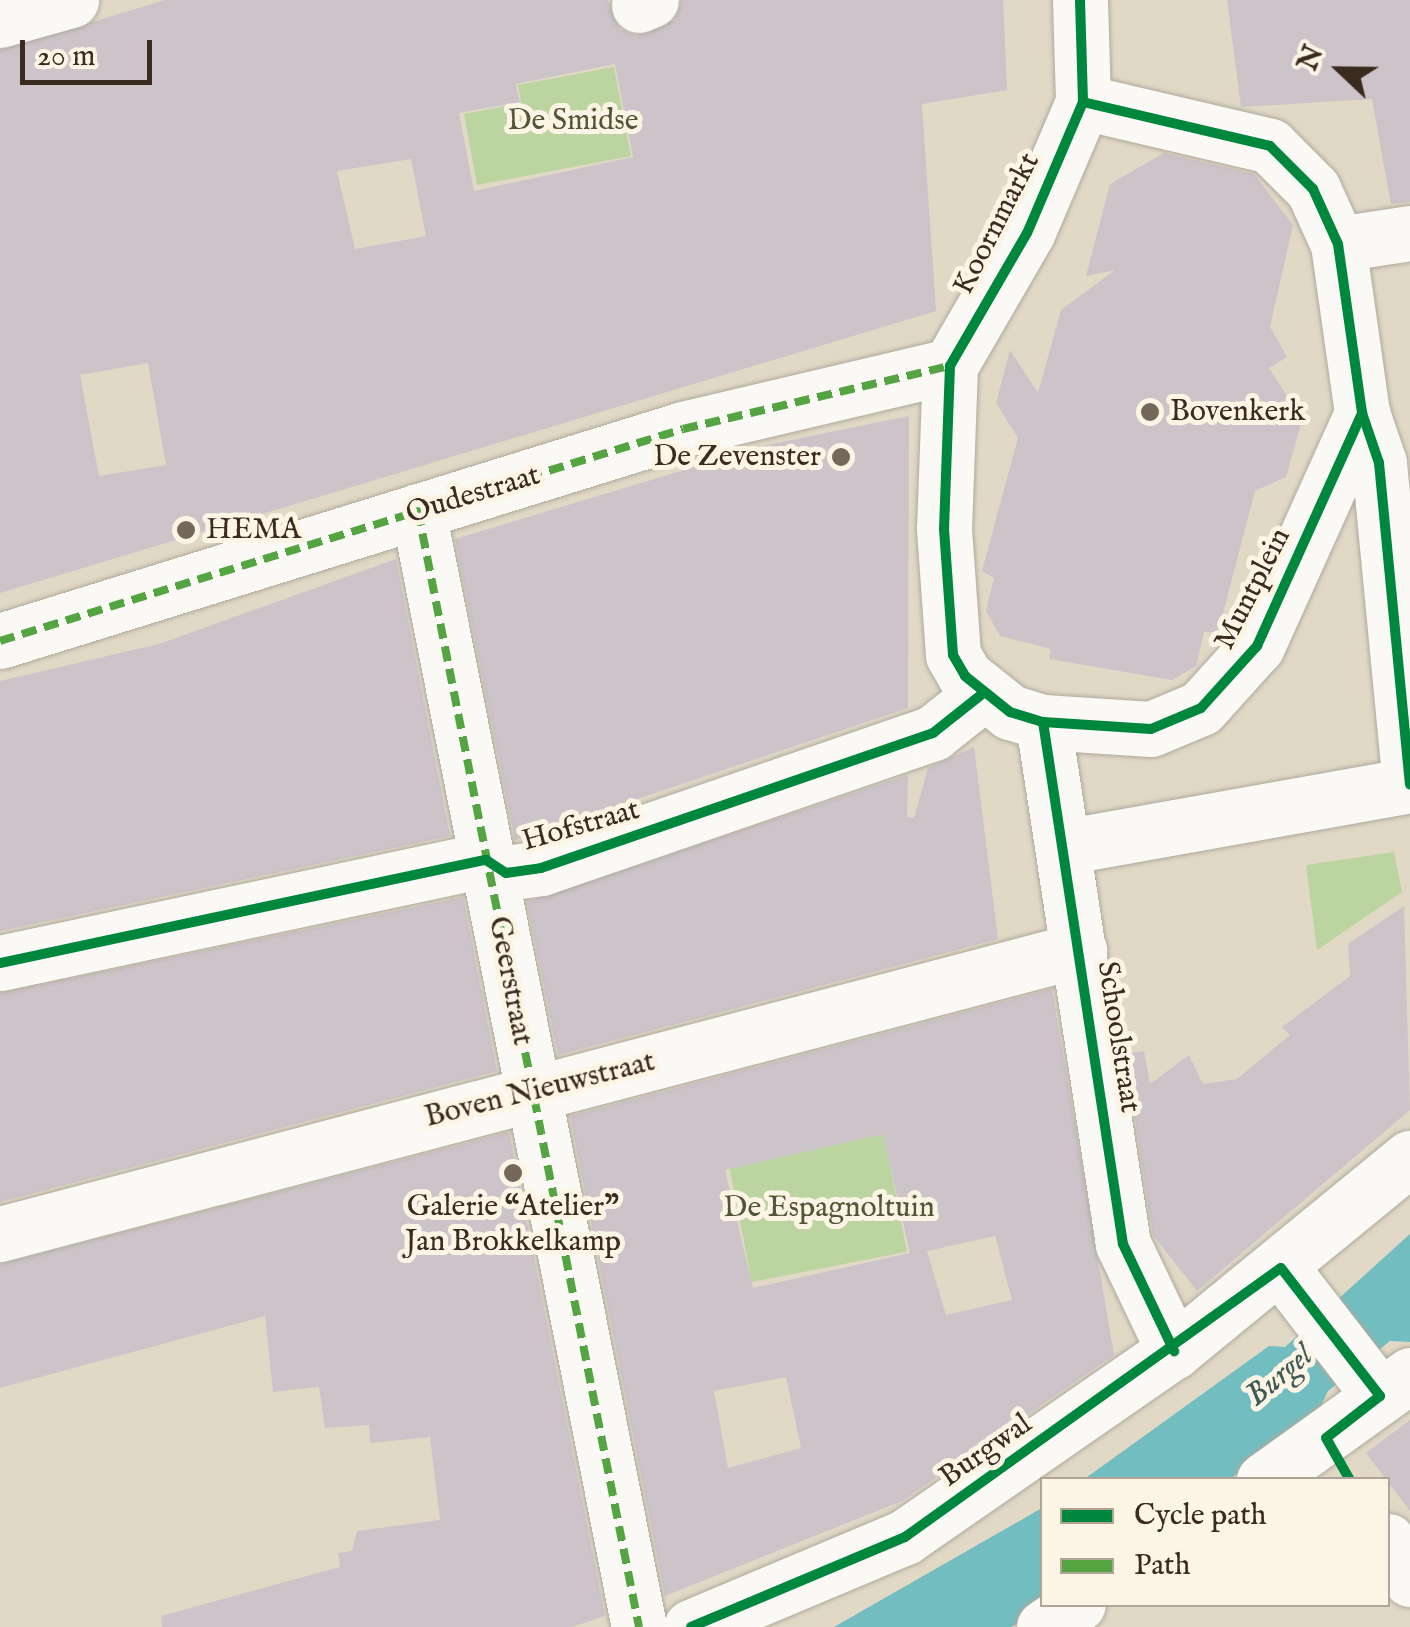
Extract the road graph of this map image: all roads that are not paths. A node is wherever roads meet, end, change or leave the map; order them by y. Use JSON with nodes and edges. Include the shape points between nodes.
{"nodes":[{"id":1,"x":70,"y":0,"type":"edge"},
{"id":2,"x":1080,"y":0,"type":"edge"},
{"id":3,"x":0,"y":20,"type":"edge"},
{"id":4,"x":1083,"y":102,"type":"junction"},
{"id":5,"x":1410,"y":234,"type":"edge"},
{"id":6,"x":1338,"y":244,"type":"junction"},
{"id":7,"x":950,"y":366,"type":"junction"},
{"id":8,"x":1386,"y":417,"type":"edge"},
{"id":9,"x":418,"y":511,"type":"junction"},
{"id":10,"x":0,"y":642,"type":"edge"},
{"id":11,"x":980,"y":694,"type":"junction"},
{"id":12,"x":1407,"y":716,"type":"edge"},
{"id":13,"x":1043,"y":722,"type":"junction"},
{"id":14,"x":1410,"y":785,"type":"edge"},
{"id":15,"x":1063,"y":848,"type":"junction"},
{"id":16,"x":486,"y":860,"type":"junction"},
{"id":17,"x":1079,"y":950,"type":"junction"},
{"id":18,"x":0,"y":962,"type":"edge"},
{"id":19,"x":532,"y":1090,"type":"junction"},
{"id":20,"x":1410,"y":1158,"type":"edge"},
{"id":21,"x":0,"y":1234,"type":"edge"},
{"id":22,"x":1293,"y":1283,"type":"junction"},
{"id":23,"x":1174,"y":1351,"type":"junction"},
{"id":24,"x":1384,"y":1383,"type":"edge"},
{"id":25,"x":1338,"y":1459,"type":"edge"},
{"id":26,"x":1275,"y":1477,"type":"edge"},
{"id":27,"x":1390,"y":1544,"type":"edge"},
{"id":28,"x":1410,"y":1579,"type":"edge"},
{"id":29,"x":1074,"y":1607,"type":"edge"},
{"id":30,"x":639,"y":1627,"type":"edge"},
{"id":31,"x":691,"y":1627,"type":"edge"},
{"id":32,"x":1044,"y":1627,"type":"edge"}],
"edges":[{"from":1,"to":3,"type":"street"},
{"from":2,"to":4,"type":"street","name":"Koornmarkt"},
{"from":4,"to":6,"type":"street","via":[[1270,146],[1313,189]]},
{"from":4,"to":7,"type":"street","name":"Koornmarkt","via":[[1027,233]]},
{"from":5,"to":6,"type":"street"},
{"from":6,"to":8,"type":"street"},
{"from":7,"to":9,"type":"street","name":"Oudestraat","via":[[684,429]]},
{"from":7,"to":11,"type":"street","via":[[942,456],[953,654]]},
{"from":8,"to":12,"type":"street","via":[[1379,463]]},
{"from":8,"to":13,"type":"street","name":"Muntplein","via":[[1258,646],[1228,686],[1151,729]]},
{"from":9,"to":10,"type":"street","name":"Oudestraat"},
{"from":9,"to":16,"type":"street","name":"Geerstraat"},
{"from":11,"to":13,"type":"street","name":"Muntplein"},
{"from":11,"to":16,"type":"street","name":"Hofstraat","via":[[932,733],[599,851],[506,873]]},
{"from":12,"to":14,"type":"street"},
{"from":13,"to":15,"type":"street","name":"Schoolstraat"},
{"from":14,"to":15,"type":"street"},
{"from":15,"to":17,"type":"street","name":"Schoolstraat"},
{"from":16,"to":18,"type":"street","name":"Hofstraat"},
{"from":16,"to":19,"type":"street","name":"Geerstraat"},
{"from":17,"to":19,"type":"street","name":"Boven Nieuwstraat"},
{"from":17,"to":23,"type":"street","name":"Schoolstraat","via":[[1123,1244]]},
{"from":19,"to":21,"type":"street","name":"Boven Nieuwstraat"},
{"from":19,"to":30,"type":"street","name":"Geerstraat"},
{"from":20,"to":22,"type":"street","name":"Burgwal"},
{"from":22,"to":23,"type":"street","name":"Burgwal"},
{"from":22,"to":24,"type":"street"},
{"from":23,"to":31,"type":"street","name":"Burgwal","via":[[905,1537]]},
{"from":24,"to":25,"type":"street"},
{"from":25,"to":26,"type":"street"},
{"from":27,"to":28,"type":"street"},
{"from":29,"to":32,"type":"street"}]}
